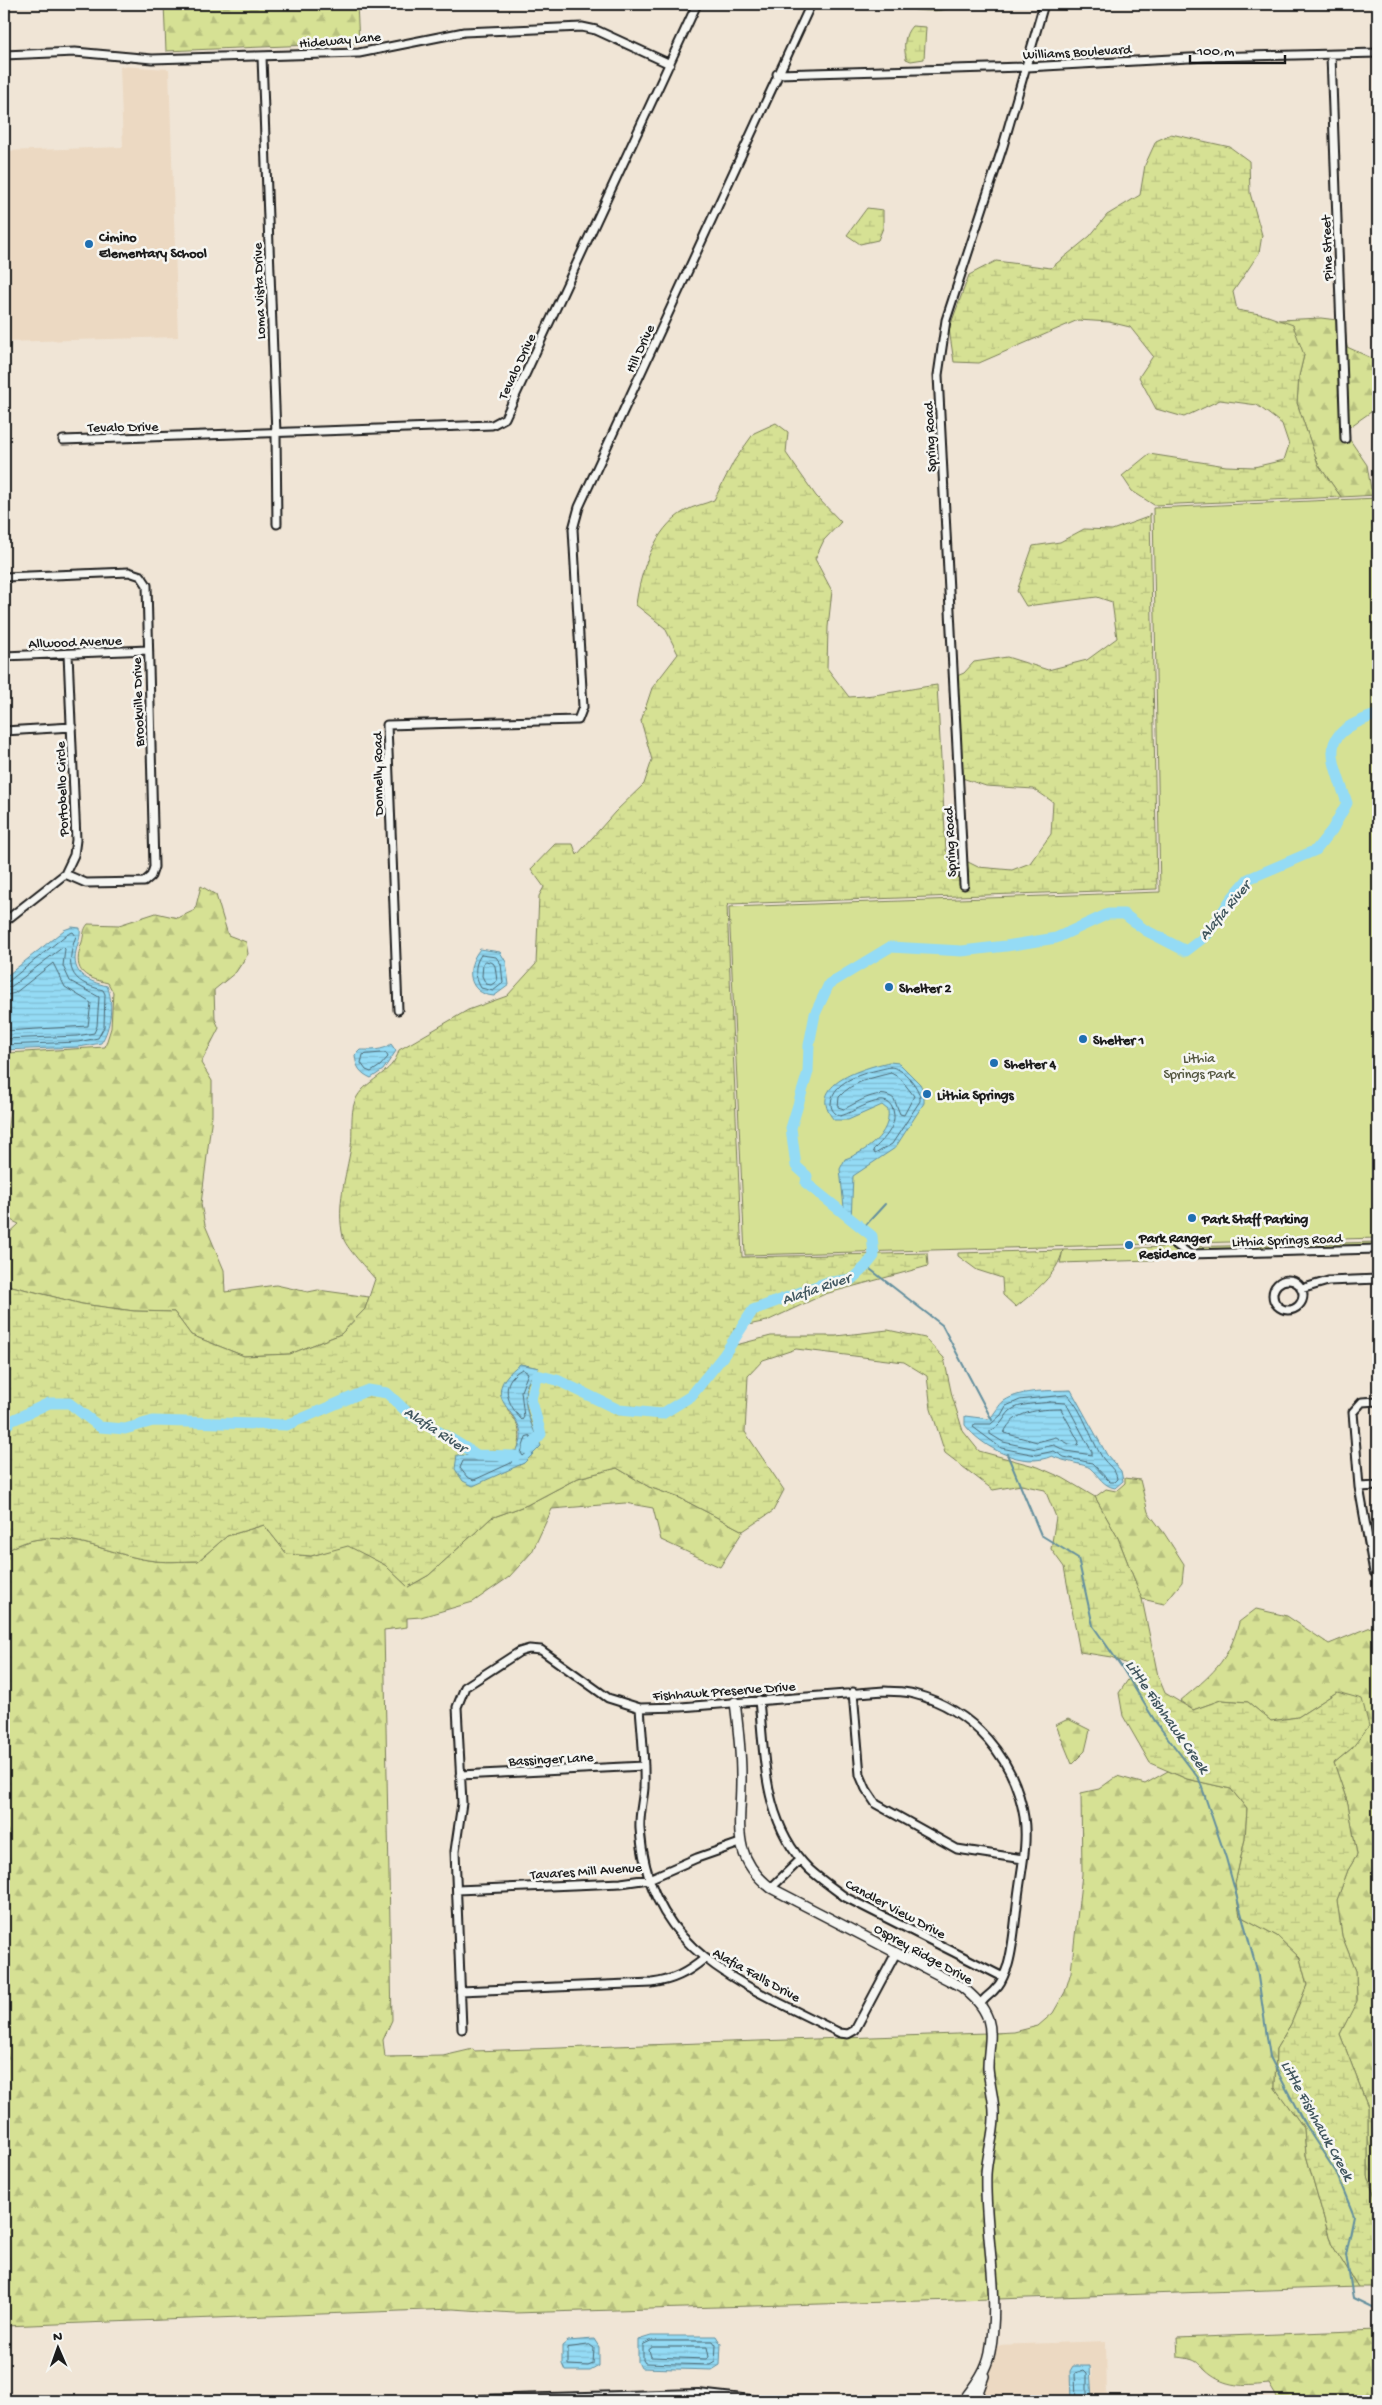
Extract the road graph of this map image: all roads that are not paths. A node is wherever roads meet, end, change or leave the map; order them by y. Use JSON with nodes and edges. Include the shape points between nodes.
{"nodes":[{"id":1,"x":697,"y":4,"type":"edge"},
{"id":2,"x":811,"y":4,"type":"edge"},
{"id":3,"x":1044,"y":4,"type":"edge"},
{"id":4,"x":1378,"y":53,"type":"edge"},
{"id":5,"x":4,"y":55,"type":"edge"},
{"id":6,"x":1331,"y":55,"type":"junction"},
{"id":7,"x":262,"y":57,"type":"junction"},
{"id":8,"x":670,"y":64,"type":"junction"},
{"id":9,"x":1027,"y":67,"type":"junction"},
{"id":10,"x":777,"y":74,"type":"junction"},
{"id":11,"x":276,"y":434,"type":"junction"},
{"id":12,"x":64,"y":440,"type":"dead end"},
{"id":13,"x":1345,"y":440,"type":"dead end"},
{"id":14,"x":277,"y":524,"type":"dead end"},
{"id":15,"x":4,"y":577,"type":"edge"},
{"id":16,"x":148,"y":650,"type":"junction"},
{"id":17,"x":68,"y":654,"type":"junction"},
{"id":18,"x":4,"y":656,"type":"edge"},
{"id":19,"x":578,"y":720,"type":"joint"},
{"id":20,"x":72,"y":727,"type":"junction"},
{"id":21,"x":4,"y":731,"type":"edge"},
{"id":22,"x":65,"y":874,"type":"junction"},
{"id":23,"x":964,"y":885,"type":"dead end"},
{"id":24,"x":4,"y":922,"type":"edge"},
{"id":25,"x":398,"y":1010,"type":"dead end"},
{"id":26,"x":1171,"y":1241,"type":"dead end"},
{"id":27,"x":1378,"y":1249,"type":"edge"},
{"id":28,"x":1378,"y":1279,"type":"edge"},
{"id":29,"x":1302,"y":1289,"type":"junction"},
{"id":30,"x":1378,"y":1401,"type":"edge"},
{"id":31,"x":1378,"y":1486,"type":"edge"},
{"id":32,"x":1359,"y":1487,"type":"junction"},
{"id":33,"x":1378,"y":1575,"type":"edge"},
{"id":34,"x":853,"y":1692,"type":"junction"},
{"id":35,"x":760,"y":1700,"type":"junction"},
{"id":36,"x":735,"y":1702,"type":"junction"},
{"id":37,"x":640,"y":1708,"type":"junction"},
{"id":38,"x":644,"y":1766,"type":"junction"},
{"id":39,"x":460,"y":1775,"type":"junction"},
{"id":40,"x":740,"y":1843,"type":"junction"},
{"id":41,"x":1023,"y":1859,"type":"junction"},
{"id":42,"x":800,"y":1860,"type":"junction"},
{"id":43,"x":649,"y":1879,"type":"junction"},
{"id":44,"x":771,"y":1888,"type":"junction"},
{"id":45,"x":457,"y":1890,"type":"junction"},
{"id":46,"x":896,"y":1954,"type":"junction"},
{"id":47,"x":704,"y":1959,"type":"junction"},
{"id":48,"x":1003,"y":1977,"type":"junction"},
{"id":49,"x":460,"y":1991,"type":"junction"},
{"id":50,"x":981,"y":2004,"type":"junction"},
{"id":51,"x":462,"y":2029,"type":"dead end"},
{"id":52,"x":985,"y":2371,"type":"junction"},
{"id":53,"x":665,"y":2396,"type":"junction"},
{"id":54,"x":478,"y":2401,"type":"edge"},
{"id":55,"x":714,"y":2401,"type":"edge"},
{"id":56,"x":750,"y":2401,"type":"edge"},
{"id":57,"x":963,"y":2401,"type":"edge"},
{"id":58,"x":975,"y":2401,"type":"edge"}],
"edges":[{"from":1,"to":8,"type":"street","name":"Tevalo Drive"},
{"from":2,"to":10,"type":"street","name":"Hill Drive"},
{"from":3,"to":9,"type":"street","name":"Spring Road"},
{"from":4,"to":6,"type":"street","name":"Williams Boulevard"},
{"from":5,"to":7,"type":"street","name":"Hideway Lane","via":[[75,52],[152,59]]},
{"from":6,"to":9,"type":"street","name":"Williams Boulevard","via":[[1206,57]]},
{"from":6,"to":13,"type":"street","name":"Pine Street"},
{"from":7,"to":8,"type":"street","name":"Hideway Lane","via":[[359,53],[464,32],[582,27],[596,30]]},
{"from":7,"to":11,"type":"street","name":"Loma Vista Drive"},
{"from":8,"to":11,"type":"street","name":"Tevalo Drive","via":[[505,418],[492,425]]},
{"from":9,"to":10,"type":"street","name":"Williams Boulevard"},
{"from":9,"to":23,"type":"street","name":"Spring Road","via":[[946,320],[938,375]]},
{"from":10,"to":19,"type":"street","name":"Hill Drive","via":[[579,508],[573,528],[584,707]]},
{"from":11,"to":12,"type":"street","name":"Tevalo Drive"},
{"from":11,"to":14,"type":"street","name":"Loma Vista Drive"},
{"from":15,"to":16,"type":"street","name":"Brookville Drive","via":[[129,572],[141,576],[147,584]]},
{"from":16,"to":17,"type":"street","name":"Allwood Avenue"},
{"from":16,"to":22,"type":"street","name":"Brookville Drive","via":[[154,867],[151,876],[144,882],[86,883]]},
{"from":17,"to":18,"type":"street","name":"Allwood Avenue"},
{"from":17,"to":20,"type":"street","name":"Portobello Circle"},
{"from":19,"to":25,"type":"street","name":"Donnelly Road","via":[[387,725]]},
{"from":20,"to":21,"type":"street"},
{"from":20,"to":22,"type":"street","name":"Portobello Circle","via":[[76,840],[74,855]]},
{"from":22,"to":24,"type":"street","name":"Portobello Circle"},
{"from":26,"to":27,"type":"street","name":"Lithia Springs Road","via":[[1189,1254]]},
{"from":28,"to":29,"type":"street","via":[[1328,1281]]},
{"from":29,"to":29,"type":"street","via":[[1293,1281],[1282,1281],[1275,1288],[1274,1300],[1283,1309],[1294,1308],[1302,1300]]},
{"from":30,"to":32,"type":"street","via":[[1362,1402],[1353,1412]]},
{"from":31,"to":32,"type":"street"},
{"from":32,"to":33,"type":"street","via":[[1374,1572]]},
{"from":34,"to":35,"type":"street","name":"Fishhawk Preserve Drive"},
{"from":34,"to":41,"type":"street","via":[[860,1775],[876,1804],[957,1849]]},
{"from":34,"to":41,"type":"street","name":"Fishhawk Preserve Drive","via":[[913,1694],[936,1701],[984,1733],[999,1752],[1018,1793],[1024,1818]]},
{"from":35,"to":36,"type":"street","name":"Fishhawk Preserve Drive"},
{"from":35,"to":42,"type":"street","name":"Candler View Drive","via":[[768,1790],[773,1811]]},
{"from":36,"to":37,"type":"street","name":"Fishhawk Preserve Drive"},
{"from":36,"to":40,"type":"street","name":"Osprey Ridge Drive","via":[[741,1768]]},
{"from":37,"to":38,"type":"street","name":"Alafia Falls Drive"},
{"from":37,"to":39,"type":"street","name":"Fishhawk Preserve Drive","via":[[608,1698],[541,1650],[519,1652],[461,1693],[458,1706]]},
{"from":38,"to":39,"type":"street","name":"Bassinger Lane"},
{"from":38,"to":43,"type":"street","name":"Alafia Falls Drive","via":[[640,1828]]},
{"from":39,"to":45,"type":"street","name":"Fishhawk Preserve Drive","via":[[462,1803],[455,1851]]},
{"from":40,"to":43,"type":"street","name":"Tavares Mill Avenue"},
{"from":40,"to":44,"type":"street","name":"Osprey Ridge Drive","via":[[752,1869]]},
{"from":41,"to":48,"type":"street","name":"Fishhawk Preserve Drive","via":[[1008,1963]]},
{"from":42,"to":44,"type":"street"},
{"from":42,"to":48,"type":"street","name":"Candler View Drive","via":[[845,1897]]},
{"from":43,"to":45,"type":"street","name":"Tavares Mill Avenue"},
{"from":43,"to":47,"type":"street","name":"Alafia Falls Drive","via":[[673,1925]]},
{"from":44,"to":46,"type":"street","name":"Osprey Ridge Drive"},
{"from":45,"to":49,"type":"street","name":"Fishhawk Preserve Drive"},
{"from":46,"to":47,"type":"street","name":"Alafia Falls Drive","via":[[855,2030],[848,2034],[840,2033],[731,1977]]},
{"from":46,"to":50,"type":"street","name":"Osprey Ridge Drive","via":[[962,1987]]},
{"from":47,"to":49,"type":"street","via":[[671,1980],[652,1983]]},
{"from":48,"to":50,"type":"street","name":"Fishhawk Preserve Drive"},
{"from":49,"to":51,"type":"street","name":"Fishhawk Preserve Drive"},
{"from":50,"to":52,"type":"street","name":"Osprey Ridge Drive","via":[[988,2019],[991,2042],[988,2067],[994,2117],[986,2173],[994,2316]]},
{"from":52,"to":57,"type":"street","name":"Osprey Ridge Drive"},
{"from":52,"to":58,"type":"street"},
{"from":53,"to":54,"type":"main road"},
{"from":53,"to":55,"type":"main road"},
{"from":53,"to":56,"type":"main road","via":[[708,2395]]}]}
